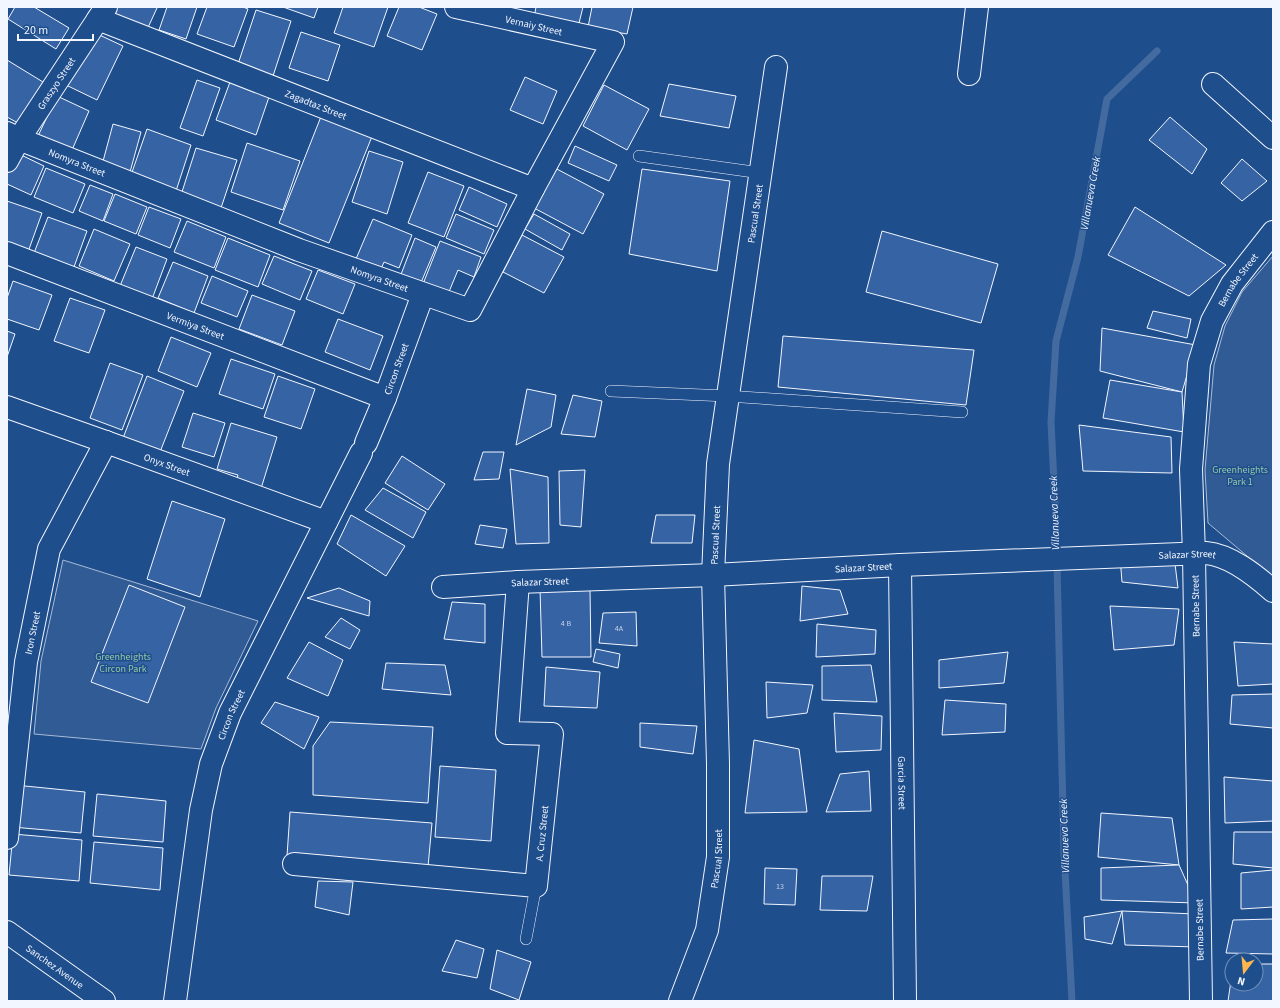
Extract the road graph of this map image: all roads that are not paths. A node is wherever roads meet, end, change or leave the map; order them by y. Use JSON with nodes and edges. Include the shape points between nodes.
{"nodes":[{"id":1,"x":456,"y":7,"type":"edge"},
{"id":2,"x":977,"y":7,"type":"edge"},
{"id":3,"x":102,"y":13,"type":"edge"},
{"id":4,"x":613,"y":42,"type":"joint"},
{"id":5,"x":776,"y":67,"type":"dead end"},
{"id":6,"x":969,"y":74,"type":"dead end"},
{"id":7,"x":1213,"y":84,"type":"dead end"},
{"id":8,"x":13,"y":136,"type":"edge"},
{"id":9,"x":1273,"y":138,"type":"edge"},
{"id":10,"x":639,"y":156,"type":"dead end"},
{"id":11,"x":7,"y":161,"type":"edge"},
{"id":12,"x":761,"y":173,"type":"junction"},
{"id":13,"x":533,"y":189,"type":"junction"},
{"id":14,"x":1273,"y":232,"type":"edge"},
{"id":15,"x":7,"y":253,"type":"edge"},
{"id":16,"x":423,"y":294,"type":"junction"},
{"id":17,"x":611,"y":391,"type":"dead end"},
{"id":18,"x":727,"y":396,"type":"junction"},
{"id":19,"x":384,"y":398,"type":"junction"},
{"id":20,"x":7,"y":407,"type":"edge"},
{"id":21,"x":962,"y":412,"type":"dead end"},
{"id":22,"x":106,"y":442,"type":"junction"},
{"id":23,"x":326,"y":522,"type":"junction"},
{"id":24,"x":1194,"y":554,"type":"junction"},
{"id":25,"x":900,"y":565,"type":"junction"},
{"id":26,"x":713,"y":575,"type":"junction"},
{"id":27,"x":518,"y":582,"type":"junction"},
{"id":28,"x":443,"y":587,"type":"dead end"},
{"id":29,"x":1273,"y":591,"type":"edge"},
{"id":30,"x":7,"y":838,"type":"edge"},
{"id":31,"x":294,"y":864,"type":"dead end"},
{"id":32,"x":536,"y":886,"type":"junction"},
{"id":33,"x":7,"y":932,"type":"edge"},
{"id":34,"x":526,"y":939,"type":"dead end"},
{"id":35,"x":104,"y":1001,"type":"edge"},
{"id":36,"x":175,"y":1001,"type":"edge"},
{"id":37,"x":680,"y":1001,"type":"edge"},
{"id":38,"x":904,"y":1001,"type":"edge"},
{"id":39,"x":1201,"y":1001,"type":"edge"}],
"edges":[{"from":1,"to":4,"type":"street","name":"Vernaiy Street"},
{"from":2,"to":6,"type":"street"},
{"from":3,"to":8,"type":"street","name":"Graszyo Street"},
{"from":3,"to":13,"type":"street","name":"Zagadtaz Street"},
{"from":4,"to":13,"type":"street","name":"Nomyra Street"},
{"from":5,"to":12,"type":"street","name":"Pascual Street"},
{"from":7,"to":9,"type":"street"},
{"from":8,"to":11,"type":"street","name":"Graszyo Street"},
{"from":8,"to":16,"type":"street","name":"Nomyra Street","via":[[299,250]]},
{"from":10,"to":12,"type":"lane"},
{"from":12,"to":18,"type":"street","name":"Pascual Street"},
{"from":13,"to":16,"type":"street","name":"Nomyra Street","via":[[470,310]]},
{"from":14,"to":24,"type":"street","name":"Bernabe Street","via":[[1232,284],[1212,321],[1199,364],[1191,469]]},
{"from":15,"to":19,"type":"street","name":"Vermiya Street"},
{"from":16,"to":19,"type":"street","name":"Circon Street"},
{"from":17,"to":18,"type":"lane"},
{"from":18,"to":21,"type":"lane"},
{"from":18,"to":26,"type":"street","name":"Pascual Street","via":[[718,464]]},
{"from":19,"to":23,"type":"street","name":"Circon Street","via":[[363,448]]},
{"from":20,"to":22,"type":"street","name":"Onyx Street"},
{"from":22,"to":23,"type":"street","name":"Onyx Street"},
{"from":22,"to":30,"type":"street","name":"Iron Street","via":[[49,549],[26,662]]},
{"from":23,"to":36,"type":"street","name":"Circon Street","via":[[230,713],[211,764],[201,810]]},
{"from":24,"to":25,"type":"street","name":"Salazar Street"},
{"from":24,"to":29,"type":"street","name":"Salazar Street","via":[[1215,554],[1223,557],[1243,568]]},
{"from":24,"to":39,"type":"street","name":"Bernabe Street"},
{"from":25,"to":26,"type":"street","name":"Salazar Street"},
{"from":25,"to":38,"type":"street","name":"Garcia Street"},
{"from":26,"to":27,"type":"street","name":"Salazar Street"},
{"from":26,"to":37,"type":"street","name":"Pascual Street","via":[[718,857],[707,930]]},
{"from":27,"to":28,"type":"street","name":"Salazar Street"},
{"from":27,"to":32,"type":"street","name":"A. Cruz Street","via":[[507,733],[552,734]]},
{"from":31,"to":32,"type":"street"},
{"from":32,"to":34,"type":"lane"},
{"from":33,"to":35,"type":"street","name":"Sanchez Avenue"}]}
